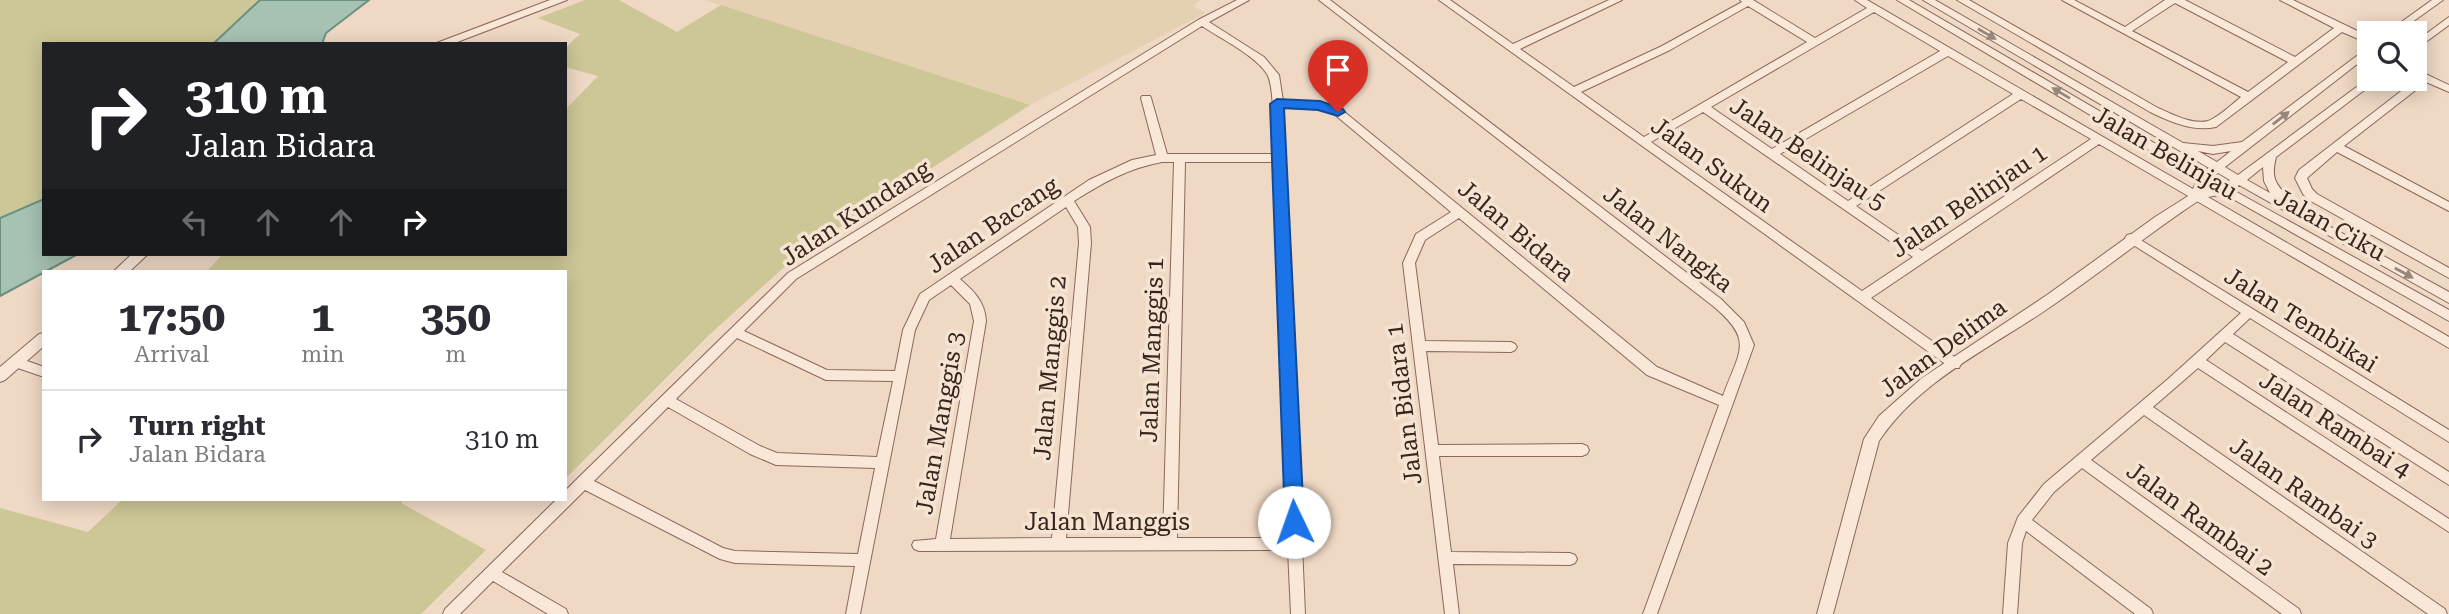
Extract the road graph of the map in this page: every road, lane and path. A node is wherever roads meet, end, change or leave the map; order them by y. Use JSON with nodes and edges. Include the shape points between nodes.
{"nodes":[{"id":1,"x":562,"y":0,"type":"edge"},
{"id":2,"x":1244,"y":0,"type":"edge"},
{"id":3,"x":1324,"y":0,"type":"edge"},
{"id":4,"x":1444,"y":0,"type":"edge"},
{"id":5,"x":1617,"y":0,"type":"edge"},
{"id":6,"x":1860,"y":0,"type":"edge"},
{"id":7,"x":1902,"y":0,"type":"edge"},
{"id":8,"x":1928,"y":0,"type":"edge"},
{"id":9,"x":1962,"y":0,"type":"edge"},
{"id":10,"x":2067,"y":0,"type":"edge"},
{"id":11,"x":2174,"y":0,"type":"edge"},
{"id":12,"x":2286,"y":0,"type":"edge"},
{"id":13,"x":2438,"y":0,"type":"edge"},
{"id":14,"x":1747,"y":1,"type":"edge"},
{"id":15,"x":1874,"y":8,"type":"junction"},
{"id":16,"x":2449,"y":20,"type":"edge"},
{"id":17,"x":2408,"y":21,"type":"edge"},
{"id":18,"x":1202,"y":22,"type":"junction"},
{"id":19,"x":2342,"y":27,"type":"junction"},
{"id":20,"x":2125,"y":31,"type":"junction"},
{"id":21,"x":2357,"y":34,"type":"edge"},
{"id":22,"x":2427,"y":37,"type":"edge"},
{"id":23,"x":446,"y":42,"type":"edge"},
{"id":24,"x":1816,"y":43,"type":"junction"},
{"id":25,"x":1512,"y":49,"type":"junction"},
{"id":26,"x":1948,"y":51,"type":"junction"},
{"id":27,"x":2357,"y":59,"type":"edge"},
{"id":28,"x":2296,"y":62,"type":"junction"},
{"id":29,"x":2427,"y":78,"type":"edge"},
{"id":30,"x":2449,"y":89,"type":"edge"},
{"id":31,"x":2358,"y":91,"type":"edge"},
{"id":32,"x":2401,"y":91,"type":"edge"},
{"id":33,"x":1573,"y":92,"type":"junction"},
{"id":34,"x":2021,"y":94,"type":"junction"},
{"id":35,"x":2248,"y":96,"type":"junction"},
{"id":36,"x":1146,"y":98,"type":"dead end"},
{"id":37,"x":1277,"y":104,"type":"junction"},
{"id":38,"x":1704,"y":108,"type":"junction"},
{"id":39,"x":2099,"y":139,"type":"junction"},
{"id":40,"x":1643,"y":142,"type":"junction"},
{"id":41,"x":2175,"y":144,"type":"junction"},
{"id":42,"x":2247,"y":145,"type":"junction"},
{"id":43,"x":2337,"y":147,"type":"junction"},
{"id":44,"x":1772,"y":154,"type":"junction"},
{"id":45,"x":2271,"y":156,"type":"junction"},
{"id":46,"x":1180,"y":157,"type":"junction"},
{"id":47,"x":1162,"y":158,"type":"junction"},
{"id":48,"x":1279,"y":158,"type":"junction"},
{"id":49,"x":2217,"y":168,"type":"junction"},
{"id":50,"x":2204,"y":178,"type":"junction"},
{"id":51,"x":2238,"y":180,"type":"junction"},
{"id":52,"x":2225,"y":190,"type":"junction"},
{"id":53,"x":2307,"y":191,"type":"joint"},
{"id":54,"x":2449,"y":192,"type":"edge"},
{"id":55,"x":2196,"y":196,"type":"junction"},
{"id":56,"x":1068,"y":200,"type":"junction"},
{"id":57,"x":2444,"y":204,"type":"edge"},
{"id":58,"x":1848,"y":206,"type":"junction"},
{"id":59,"x":1459,"y":212,"type":"junction"},
{"id":60,"x":2305,"y":218,"type":"junction"},
{"id":61,"x":2131,"y":238,"type":"junction"},
{"id":62,"x":139,"y":256,"type":"edge"},
{"id":63,"x":1922,"y":257,"type":"junction"},
{"id":64,"x":122,"y":270,"type":"edge"},
{"id":65,"x":2449,"y":274,"type":"edge"},
{"id":66,"x":952,"y":278,"type":"junction"},
{"id":67,"x":1861,"y":298,"type":"junction"},
{"id":68,"x":2449,"y":298,"type":"edge"},
{"id":69,"x":2249,"y":312,"type":"junction"},
{"id":70,"x":2449,"y":316,"type":"edge"},
{"id":71,"x":735,"y":332,"type":"junction"},
{"id":72,"x":2225,"y":335,"type":"junction"},
{"id":73,"x":42,"y":340,"type":"edge"},
{"id":74,"x":2449,"y":343,"type":"edge"},
{"id":75,"x":1419,"y":346,"type":"junction"},
{"id":76,"x":1511,"y":347,"type":"dead end"},
{"id":77,"x":2197,"y":361,"type":"junction"},
{"id":78,"x":16,"y":362,"type":"junction"},
{"id":79,"x":1955,"y":364,"type":"junction"},
{"id":80,"x":42,"y":371,"type":"edge"},
{"id":81,"x":0,"y":376,"type":"edge"},
{"id":82,"x":900,"y":376,"type":"junction"},
{"id":83,"x":666,"y":400,"type":"junction"},
{"id":84,"x":1727,"y":403,"type":"junction"},
{"id":85,"x":2144,"y":408,"type":"junction"},
{"id":86,"x":2449,"y":437,"type":"edge"},
{"id":87,"x":1582,"y":450,"type":"dead end"},
{"id":88,"x":1432,"y":451,"type":"junction"},
{"id":89,"x":2080,"y":460,"type":"junction"},
{"id":90,"x":883,"y":463,"type":"junction"},
{"id":91,"x":2449,"y":479,"type":"edge"},
{"id":92,"x":583,"y":482,"type":"junction"},
{"id":93,"x":567,"y":498,"type":"edge"},
{"id":94,"x":564,"y":501,"type":"edge"},
{"id":95,"x":2023,"y":521,"type":"junction"},
{"id":96,"x":2449,"y":526,"type":"edge"},
{"id":97,"x":1170,"y":544,"type":"junction"},
{"id":98,"x":1295,"y":544,"type":"junction"},
{"id":99,"x":919,"y":545,"type":"dead end"},
{"id":100,"x":942,"y":545,"type":"junction"},
{"id":101,"x":1058,"y":545,"type":"junction"},
{"id":102,"x":1445,"y":558,"type":"junction"},
{"id":103,"x":1570,"y":559,"type":"dead end"},
{"id":104,"x":864,"y":560,"type":"junction"},
{"id":105,"x":491,"y":573,"type":"junction"},
{"id":106,"x":450,"y":614,"type":"edge"},
{"id":107,"x":561,"y":614,"type":"edge"},
{"id":108,"x":853,"y":614,"type":"edge"},
{"id":109,"x":1298,"y":614,"type":"edge"},
{"id":110,"x":1452,"y":614,"type":"edge"},
{"id":111,"x":1650,"y":614,"type":"edge"},
{"id":112,"x":1825,"y":614,"type":"edge"},
{"id":113,"x":2010,"y":614,"type":"edge"},
{"id":114,"x":2146,"y":614,"type":"edge"},
{"id":115,"x":2294,"y":614,"type":"edge"},
{"id":116,"x":2440,"y":614,"type":"edge"}],
"edges":[{"from":1,"to":23,"type":"street"},
{"from":2,"to":18,"type":"street","name":"Jalan Kundang"},
{"from":3,"to":84,"type":"street","name":"Jalan Nangka","via":[[1737,320],[1748,345]]},
{"from":4,"to":25,"type":"street","name":"Jalan Sukun"},
{"from":5,"to":25,"type":"street"},
{"from":6,"to":15,"type":"street","name":"Jalan Belinjau"},
{"from":50,"to":7,"type":"street","name":"Jalan Ciku","one_way":true},
{"from":8,"to":41,"type":"street","name":"Jalan Ciku","one_way":true},
{"from":9,"to":35,"type":"street","via":[[2179,122],[2212,124]]},
{"from":10,"to":20,"type":"street"},
{"from":11,"to":20,"type":"street"},
{"from":11,"to":28,"type":"street"},
{"from":12,"to":19,"type":"street"},
{"from":13,"to":17,"type":"street"},
{"from":14,"to":24,"type":"street"},
{"from":14,"to":33,"type":"street","via":[[1666,48]]},
{"from":15,"to":24,"type":"street"},
{"from":15,"to":26,"type":"street","name":"Jalan Belinjau"},
{"from":16,"to":22,"type":"street"},
{"from":18,"to":37,"type":"street","via":[[1260,59],[1274,75]]},
{"from":18,"to":71,"type":"street","name":"Jalan Kundang","via":[[810,263]]},
{"from":19,"to":21,"type":"street"},
{"from":19,"to":28,"type":"street"},
{"from":20,"to":35,"type":"street"},
{"from":24,"to":38,"type":"street"},
{"from":25,"to":33,"type":"street","name":"Jalan Sukun"},
{"from":26,"to":34,"type":"street","name":"Jalan Belinjau"},
{"from":26,"to":44,"type":"street"},
{"from":42,"to":27,"type":"street","one_way":true},
{"from":28,"to":35,"type":"street"},
{"from":29,"to":30,"type":"street"},
{"from":31,"to":45,"type":"street","name":"Jalan Delima"},
{"from":32,"to":43,"type":"street"},
{"from":33,"to":40,"type":"street","name":"Jalan Sukun"},
{"from":34,"to":39,"type":"street","name":"Jalan Belinjau"},
{"from":34,"to":58,"type":"street"},
{"from":36,"to":47,"type":"street"},
{"from":37,"to":48,"type":"street"},
{"from":37,"to":59,"type":"street","name":"Jalan Bidara","via":[[1320,106],[1338,112]]},
{"from":38,"to":40,"type":"street"},
{"from":38,"to":44,"type":"street","name":"Jalan Belinjau 5"},
{"from":39,"to":55,"type":"street","name":"Jalan Belinjau"},
{"from":39,"to":63,"type":"street","name":"Jalan Belinjau 1"},
{"from":40,"to":67,"type":"street","name":"Jalan Sukun"},
{"from":41,"to":42,"type":"street","via":[[2213,150]]},
{"from":41,"to":49,"type":"street","name":"Jalan Ciku"},
{"from":42,"to":49,"type":"street"},
{"from":43,"to":53,"type":"street","via":[[2303,173]]},
{"from":43,"to":57,"type":"street"},
{"from":44,"to":58,"type":"street","name":"Jalan Belinjau 5"},
{"from":45,"to":51,"type":"street","name":"Jalan Delima"},
{"from":45,"to":60,"type":"street","via":[[2266,173],[2270,184],[2277,196]]},
{"from":46,"to":47,"type":"street","name":"Jalan Bacang"},
{"from":46,"to":48,"type":"street","name":"Jalan Bacang"},
{"from":46,"to":97,"type":"street","name":"Jalan Manggis 1"},
{"from":47,"to":56,"type":"street","name":"Jalan Bacang","via":[[1136,163]]},
{"from":48,"to":98,"type":"street"},
{"from":49,"to":50,"type":"street"},
{"from":49,"to":51,"type":"street","name":"Jalan Ciku"},
{"from":50,"to":52,"type":"street","name":"Jalan Ciku"},
{"from":50,"to":55,"type":"street"},
{"from":51,"to":52,"type":"street","name":"Jalan Delima"},
{"from":51,"to":60,"type":"street","name":"Jalan Ciku"},
{"from":52,"to":55,"type":"street","name":"Jalan Delima"},
{"from":52,"to":70,"type":"street","name":"Jalan Ciku"},
{"from":53,"to":65,"type":"street"},
{"from":54,"to":57,"type":"street"},
{"from":55,"to":61,"type":"street","name":"Jalan Delima"},
{"from":55,"to":74,"type":"street","name":"Jalan Belinjau"},
{"from":56,"to":66,"type":"street","name":"Jalan Bacang"},
{"from":56,"to":101,"type":"street","name":"Jalan Manggis 2","via":[[1084,227],[1085,243]]},
{"from":58,"to":63,"type":"street","name":"Jalan Belinjau 5"},
{"from":59,"to":75,"type":"street","name":"Jalan Bidara 1","via":[[1420,237],[1409,262]]},
{"from":59,"to":84,"type":"street","name":"Jalan Bidara","via":[[1652,371]]},
{"from":60,"to":68,"type":"street","name":"Jalan Ciku","one_way":true},
{"from":61,"to":69,"type":"street","name":"Jalan Tembikai"},
{"from":61,"to":79,"type":"street","name":"Jalan Delima"},
{"from":62,"to":64,"type":"street"},
{"from":63,"to":67,"type":"street","name":"Jalan Belinjau 1"},
{"from":66,"to":82,"type":"street","name":"Jalan Bacang","via":[[923,297],[909,330]]},
{"from":66,"to":100,"type":"street","name":"Jalan Manggis 3","via":[[975,299],[980,321]]},
{"from":67,"to":79,"type":"street","name":"Jalan Sukun"},
{"from":69,"to":72,"type":"street"},
{"from":69,"to":86,"type":"street","name":"Jalan Tembikai"},
{"from":71,"to":82,"type":"street","via":[[826,375]]},
{"from":71,"to":83,"type":"street","name":"Jalan Kundang"},
{"from":72,"to":77,"type":"street"},
{"from":72,"to":91,"type":"street"},
{"from":73,"to":78,"type":"street"},
{"from":75,"to":76,"type":"street"},
{"from":75,"to":88,"type":"street","name":"Jalan Bidara 1"},
{"from":77,"to":85,"type":"street"},
{"from":77,"to":96,"type":"street","name":"Jalan Rambai 4"},
{"from":78,"to":80,"type":"street"},
{"from":78,"to":81,"type":"street"},
{"from":79,"to":112,"type":"street","name":"Jalan Delima","via":[[1878,425]]},
{"from":82,"to":90,"type":"street","name":"Jalan Bacang"},
{"from":83,"to":90,"type":"street","via":[[776,459]]},
{"from":83,"to":92,"type":"street","name":"Jalan Kundang"},
{"from":84,"to":111,"type":"street","name":"Jalan Nangka"},
{"from":85,"to":89,"type":"street"},
{"from":85,"to":116,"type":"street","name":"Jalan Rambai 3"},
{"from":87,"to":88,"type":"street"},
{"from":88,"to":102,"type":"street","name":"Jalan Bidara 1"},
{"from":89,"to":95,"type":"street","via":[[2049,488]]},
{"from":89,"to":115,"type":"street","name":"Jalan Rambai 2"},
{"from":90,"to":104,"type":"street","name":"Jalan Bacang"},
{"from":92,"to":93,"type":"street","name":"Jalan Kundang"},
{"from":92,"to":104,"type":"street","via":[[720,553]]},
{"from":94,"to":105,"type":"street","name":"Jalan Kundang"},
{"from":95,"to":113,"type":"street","via":[[2015,543]]},
{"from":95,"to":114,"type":"street"},
{"from":97,"to":98,"type":"street","name":"Jalan Manggis"},
{"from":97,"to":101,"type":"street","name":"Jalan Manggis"},
{"from":98,"to":109,"type":"street"},
{"from":99,"to":100,"type":"street","name":"Jalan Manggis"},
{"from":100,"to":101,"type":"street","name":"Jalan Manggis"},
{"from":102,"to":103,"type":"street"},
{"from":102,"to":110,"type":"street","name":"Jalan Bidara 1"},
{"from":104,"to":108,"type":"street","name":"Jalan Bacang"},
{"from":105,"to":106,"type":"street","name":"Jalan Kundang"},
{"from":105,"to":107,"type":"street"}]}
